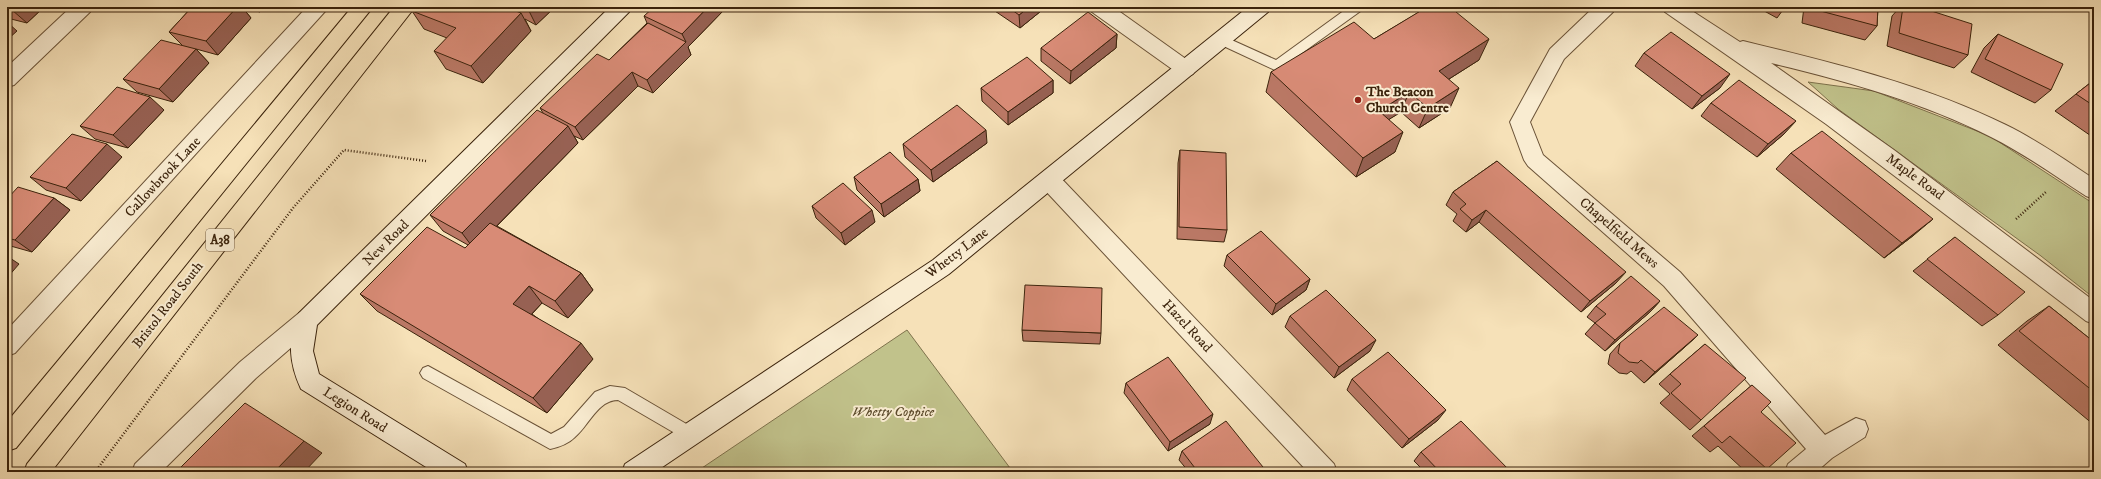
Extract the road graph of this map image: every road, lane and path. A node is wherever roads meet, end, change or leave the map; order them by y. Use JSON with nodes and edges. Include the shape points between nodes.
{"nodes":[{"id":1,"x":83,"y":7,"type":"edge"},
{"id":2,"x":319,"y":7,"type":"edge"},
{"id":3,"x":363,"y":7,"type":"edge"},
{"id":4,"x":405,"y":7,"type":"edge"},
{"id":5,"x":622,"y":7,"type":"edge"},
{"id":6,"x":1099,"y":7,"type":"edge"},
{"id":7,"x":1261,"y":7,"type":"edge"},
{"id":8,"x":1358,"y":7,"type":"edge"},
{"id":9,"x":1606,"y":7,"type":"edge"},
{"id":10,"x":1672,"y":7,"type":"edge"},
{"id":11,"x":1221,"y":40,"type":"junction"},
{"id":12,"x":1732,"y":46,"type":"junction"},
{"id":13,"x":1186,"y":69,"type":"junction"},
{"id":14,"x":7,"y":79,"type":"edge"},
{"id":15,"x":463,"y":166,"type":"junction"},
{"id":16,"x":2067,"y":173,"type":"junction"},
{"id":17,"x":1049,"y":180,"type":"junction"},
{"id":18,"x":2094,"y":190,"type":"edge"},
{"id":19,"x":1996,"y":238,"type":"junction"},
{"id":20,"x":2094,"y":314,"type":"edge"},
{"id":21,"x":307,"y":320,"type":"junction"},
{"id":22,"x":7,"y":346,"type":"edge"},
{"id":23,"x":428,"y":373,"type":"dead end"},
{"id":24,"x":1856,"y":429,"type":"dead end"},
{"id":25,"x":690,"y":434,"type":"junction"},
{"id":26,"x":7,"y":440,"type":"edge"},
{"id":27,"x":1822,"y":450,"type":"junction"},
{"id":28,"x":36,"y":472,"type":"edge"},
{"id":29,"x":95,"y":472,"type":"edge"},
{"id":30,"x":144,"y":472,"type":"edge"},
{"id":31,"x":456,"y":472,"type":"edge"},
{"id":32,"x":634,"y":472,"type":"edge"},
{"id":33,"x":1325,"y":472,"type":"edge"},
{"id":34,"x":1797,"y":472,"type":"edge"}],
"edges":[{"from":1,"to":14,"type":"street"},
{"from":2,"to":22,"type":"street","name":"Callowbrook Lane"},
{"from":3,"to":26,"type":"highway","number":"A38"},
{"from":4,"to":28,"type":"highway","name":"Bristol Road South","number":"A38"},
{"from":5,"to":15,"type":"street","name":"New Road"},
{"from":6,"to":13,"type":"street"},
{"from":7,"to":11,"type":"street","name":"Whetty Lane"},
{"from":8,"to":11,"type":"lane","via":[[1277,66]]},
{"from":9,"to":27,"type":"street","name":"Chapelfield Mews","via":[[1557,54],[1520,122],[1534,160],[1672,279]]},
{"from":10,"to":12,"type":"street","name":"Maple Road"},
{"from":11,"to":13,"type":"street","name":"Whetty Lane"},
{"from":12,"to":16,"type":"street","name":"Maple Road","via":[[1886,85],[1999,131]]},
{"from":12,"to":19,"type":"street","name":"Maple Road"},
{"from":13,"to":17,"type":"street","name":"Whetty Lane"},
{"from":15,"to":21,"type":"street","name":"New Road"},
{"from":15,"to":29,"type":"path","via":[[344,150],[294,208]]},
{"from":16,"to":18,"type":"street","name":"Maple Road"},
{"from":16,"to":19,"type":"path"},
{"from":17,"to":25,"type":"street","name":"Whetty Lane","via":[[941,266]]},
{"from":17,"to":33,"type":"street","name":"Hazel Road"},
{"from":19,"to":20,"type":"street","name":"Maple Road"},
{"from":21,"to":30,"type":"street","name":"New Road","via":[[248,370]]},
{"from":21,"to":31,"type":"street","name":"Legion Road","via":[[301,343],[301,358],[309,381]]},
{"from":23,"to":25,"type":"lane","via":[[550,442],[564,439],[602,396],[612,391],[620,393]]},
{"from":24,"to":27,"type":"street"},
{"from":25,"to":32,"type":"street","name":"Whetty Lane"},
{"from":27,"to":34,"type":"street"}]}
